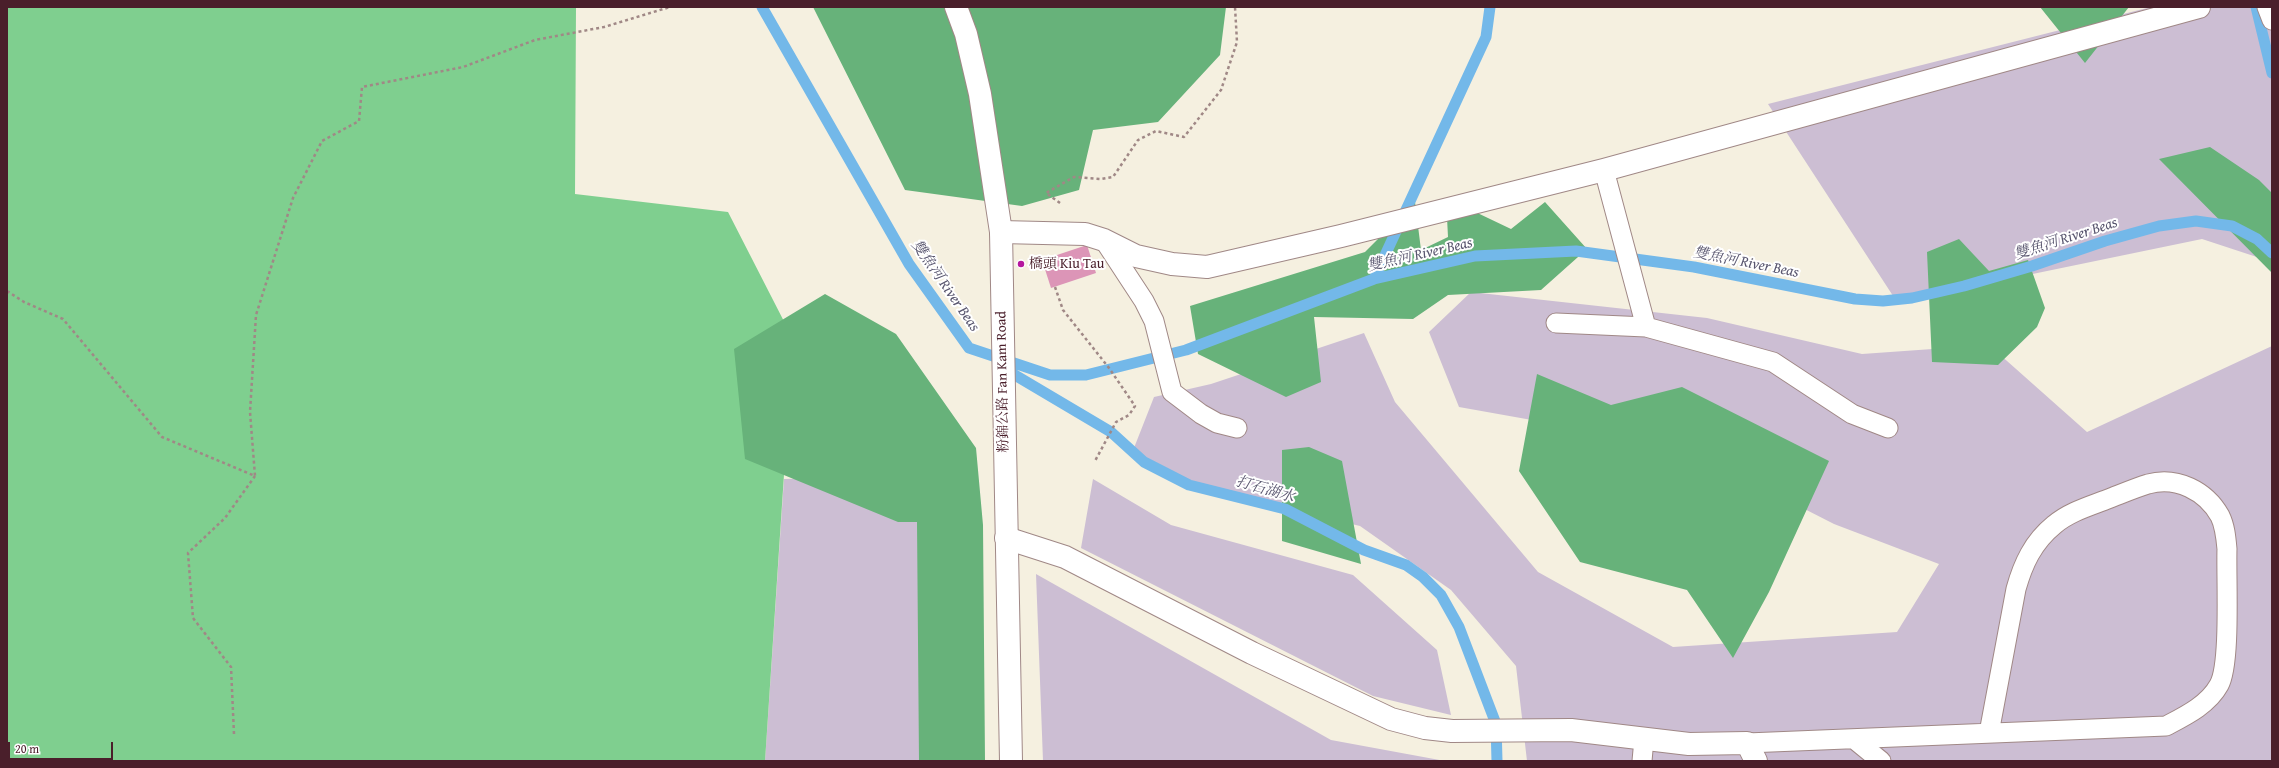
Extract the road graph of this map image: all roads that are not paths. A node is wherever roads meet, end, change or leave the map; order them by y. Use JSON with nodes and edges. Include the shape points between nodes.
{"nodes":[{"id":1,"x":956,"y":7,"type":"edge"},
{"id":2,"x":2198,"y":7,"type":"edge"},
{"id":3,"x":2267,"y":7,"type":"edge"},
{"id":4,"x":2272,"y":20,"type":"edge"},
{"id":5,"x":1604,"y":170,"type":"junction"},
{"id":6,"x":1000,"y":232,"type":"junction"},
{"id":7,"x":1104,"y":240,"type":"junction"},
{"id":8,"x":1556,"y":323,"type":"dead end"},
{"id":9,"x":1646,"y":327,"type":"junction"},
{"id":10,"x":1237,"y":428,"type":"dead end"},
{"id":11,"x":1888,"y":428,"type":"dead end"},
{"id":12,"x":1006,"y":538,"type":"junction"},
{"id":13,"x":1989,"y":733,"type":"junction"},
{"id":14,"x":1644,"y":739,"type":"junction"},
{"id":15,"x":1854,"y":739,"type":"junction"},
{"id":16,"x":1752,"y":752,"type":"edge"},
{"id":17,"x":1011,"y":761,"type":"edge"},
{"id":18,"x":1642,"y":761,"type":"edge"},
{"id":19,"x":1881,"y":761,"type":"edge"}],
"edges":[{"from":1,"to":6,"type":"street","name":"粉錦公路 Fan Kam Road","via":[[966,34],[980,94]]},
{"from":2,"to":5,"type":"street"},
{"from":3,"to":4,"type":"lane"},
{"from":5,"to":7,"type":"street","via":[[1207,267],[1172,264],[1136,256]]},
{"from":5,"to":9,"type":"lane"},
{"from":6,"to":7,"type":"street","via":[[1085,234]]},
{"from":6,"to":12,"type":"street","name":"粉錦公路 Fan Kam Road"},
{"from":7,"to":10,"type":"lane","via":[[1151,314],[1172,392],[1217,423]]},
{"from":8,"to":9,"type":"lane"},
{"from":9,"to":11,"type":"lane","via":[[1773,362],[1852,414]]},
{"from":12,"to":14,"type":"street","via":[[1065,557],[1252,654],[1391,719],[1425,728],[1452,731],[1571,730]]},
{"from":12,"to":17,"type":"street","name":"粉錦公路 Fan Kam Road"},
{"from":13,"to":13,"type":"lane","via":[[2166,726],[2196,710],[2219,685],[2225,663],[2227,549],[2220,517],[2200,493],[2185,485],[2169,482],[2149,484],[2069,514],[2040,538],[2021,570],[2016,589]]},
{"from":13,"to":15,"type":"lane"},
{"from":14,"to":16,"type":"street"},
{"from":14,"to":18,"type":"lane"},
{"from":15,"to":16,"type":"lane"},
{"from":15,"to":19,"type":"lane"}]}
